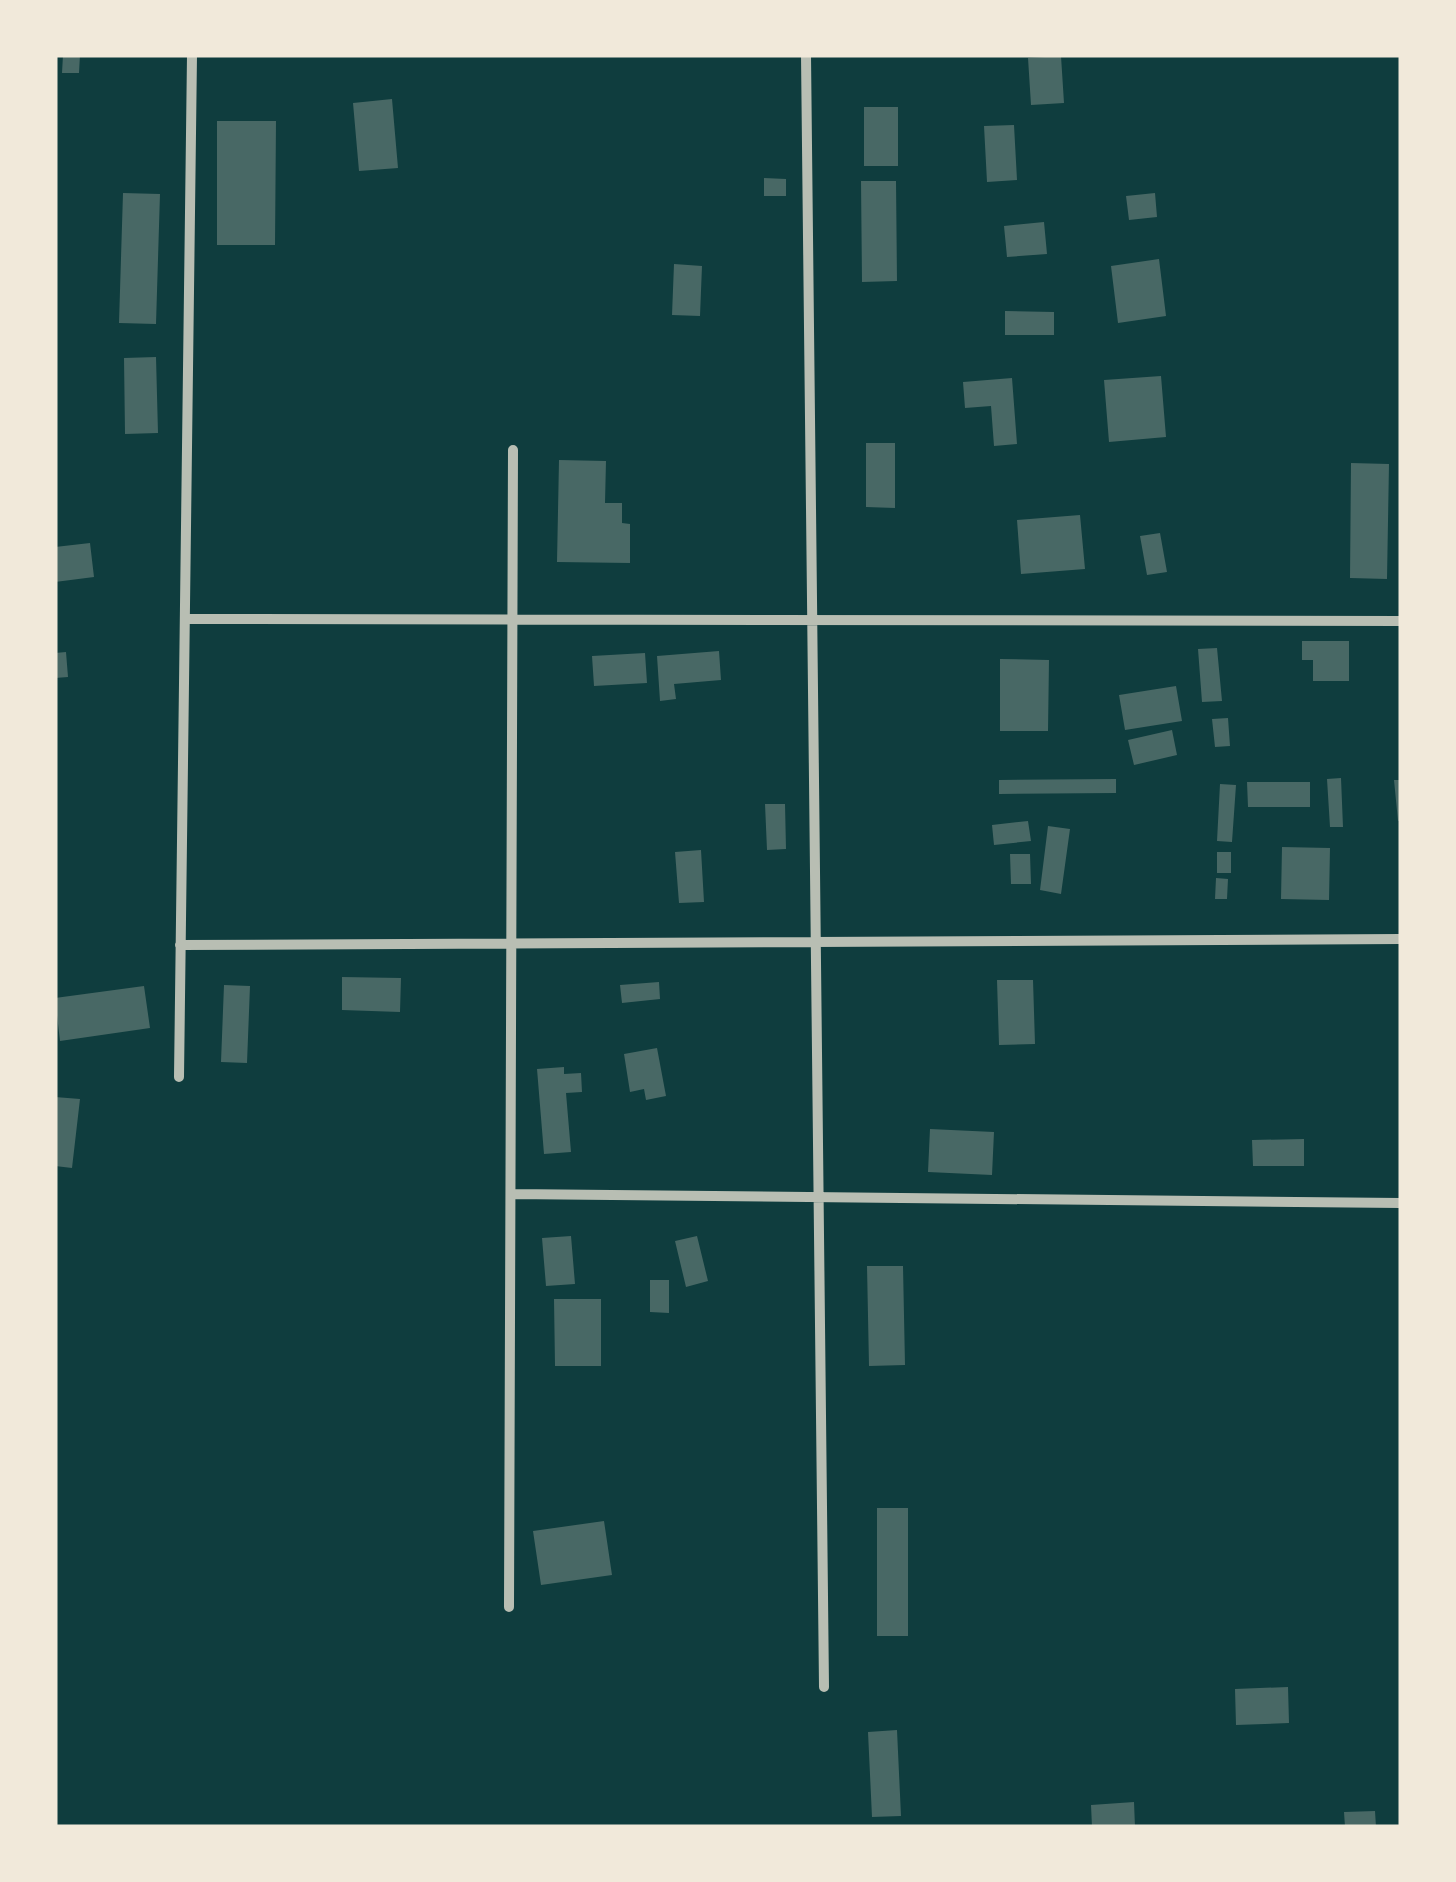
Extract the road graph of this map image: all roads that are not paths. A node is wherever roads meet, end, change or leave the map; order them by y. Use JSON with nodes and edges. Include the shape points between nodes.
{"nodes":[{"id":1,"x":192,"y":55,"type":"edge"},
{"id":2,"x":806,"y":55,"type":"edge"},
{"id":3,"x":514,"y":450,"type":"dead end"},
{"id":4,"x":185,"y":619,"type":"junction"},
{"id":5,"x":513,"y":619,"type":"junction"},
{"id":6,"x":812,"y":620,"type":"junction"},
{"id":7,"x":1401,"y":621,"type":"edge"},
{"id":8,"x":1401,"y":939,"type":"edge"},
{"id":9,"x":816,"y":942,"type":"junction"},
{"id":10,"x":512,"y":943,"type":"junction"},
{"id":11,"x":180,"y":945,"type":"junction"},
{"id":12,"x":178,"y":1077,"type":"dead end"},
{"id":13,"x":511,"y":1194,"type":"junction"},
{"id":14,"x":818,"y":1198,"type":"junction"},
{"id":15,"x":1401,"y":1203,"type":"edge"},
{"id":16,"x":508,"y":1607,"type":"dead end"},
{"id":17,"x":824,"y":1687,"type":"dead end"}],
"edges":[{"from":1,"to":4,"type":"street"},
{"from":2,"to":6,"type":"street"},
{"from":3,"to":5,"type":"street"},
{"from":4,"to":5,"type":"street"},
{"from":4,"to":11,"type":"street"},
{"from":5,"to":6,"type":"street"},
{"from":5,"to":10,"type":"street"},
{"from":6,"to":7,"type":"street"},
{"from":6,"to":9,"type":"street"},
{"from":8,"to":9,"type":"street"},
{"from":9,"to":10,"type":"street"},
{"from":9,"to":14,"type":"street"},
{"from":10,"to":11,"type":"street"},
{"from":10,"to":13,"type":"street"},
{"from":11,"to":12,"type":"street"},
{"from":13,"to":14,"type":"street"},
{"from":13,"to":16,"type":"street"},
{"from":14,"to":15,"type":"street"},
{"from":14,"to":17,"type":"street"}]}
